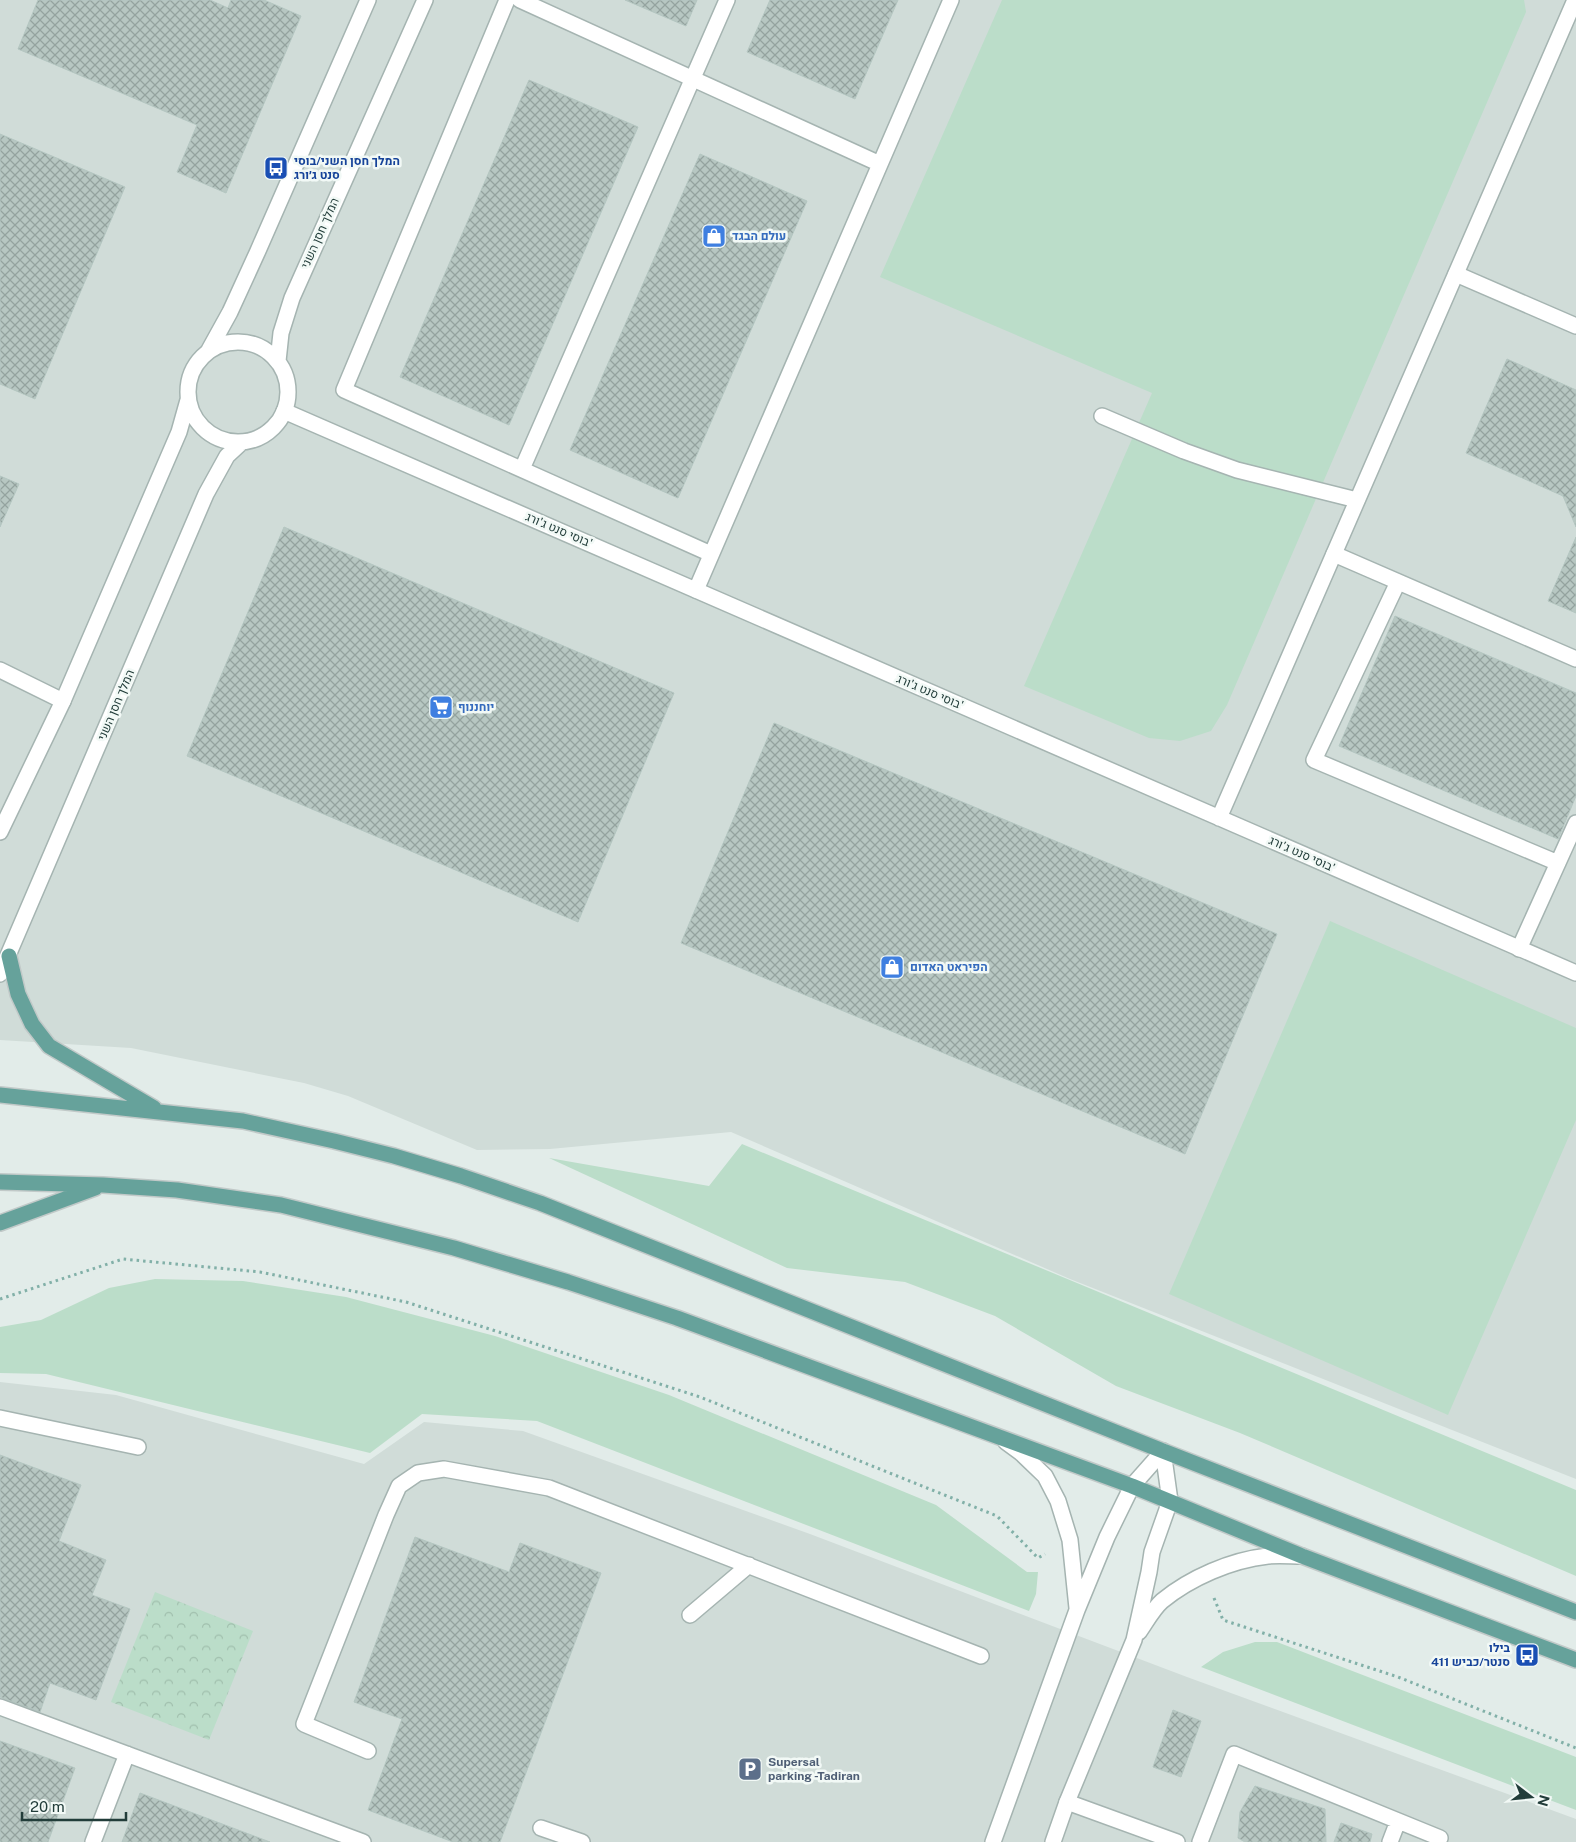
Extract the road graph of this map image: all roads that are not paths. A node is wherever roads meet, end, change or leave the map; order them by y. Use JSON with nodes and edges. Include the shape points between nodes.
{"nodes":[{"id":1,"x":368,"y":0,"type":"edge"},
{"id":2,"x":425,"y":0,"type":"edge"},
{"id":3,"x":507,"y":0,"type":"edge"},
{"id":4,"x":520,"y":0,"type":"edge"},
{"id":5,"x":727,"y":0,"type":"edge"},
{"id":6,"x":951,"y":0,"type":"edge"},
{"id":7,"x":1575,"y":0,"type":"edge"},
{"id":8,"x":692,"y":78,"type":"junction"},
{"id":9,"x":880,"y":164,"type":"junction"},
{"id":10,"x":1456,"y":274,"type":"junction"},
{"id":11,"x":1576,"y":326,"type":"edge"},
{"id":12,"x":209,"y":350,"type":"junction"},
{"id":13,"x":278,"y":361,"type":"junction"},
{"id":14,"x":188,"y":400,"type":"junction"},
{"id":15,"x":284,"y":411,"type":"junction"},
{"id":16,"x":1102,"y":416,"type":"dead end"},
{"id":17,"x":241,"y":443,"type":"junction"},
{"id":18,"x":522,"y":470,"type":"junction"},
{"id":19,"x":1357,"y":500,"type":"junction"},
{"id":20,"x":711,"y":554,"type":"junction"},
{"id":21,"x":1334,"y":554,"type":"junction"},
{"id":22,"x":1398,"y":582,"type":"junction"},
{"id":23,"x":696,"y":590,"type":"junction"},
{"id":24,"x":1576,"y":659,"type":"edge"},
{"id":25,"x":0,"y":670,"type":"edge"},
{"id":26,"x":62,"y":701,"type":"junction"},
{"id":27,"x":1219,"y":818,"type":"junction"},
{"id":28,"x":1576,"y":823,"type":"edge"},
{"id":29,"x":0,"y":832,"type":"edge"},
{"id":30,"x":1558,"y":863,"type":"junction"},
{"id":31,"x":1519,"y":949,"type":"junction"},
{"id":32,"x":9,"y":956,"type":"junction"},
{"id":33,"x":1576,"y":973,"type":"edge"},
{"id":34,"x":0,"y":974,"type":"edge"},
{"id":35,"x":0,"y":1095,"type":"edge"},
{"id":36,"x":159,"y":1111,"type":"junction"},
{"id":37,"x":0,"y":1182,"type":"edge"},
{"id":38,"x":103,"y":1185,"type":"junction"},
{"id":39,"x":0,"y":1223,"type":"edge"},
{"id":40,"x":0,"y":1418,"type":"edge"},
{"id":41,"x":998,"y":1437,"type":"junction"},
{"id":42,"x":138,"y":1447,"type":"dead end"},
{"id":43,"x":1162,"y":1450,"type":"junction"},
{"id":44,"x":1132,"y":1486,"type":"junction"},
{"id":45,"x":1170,"y":1501,"type":"junction"},
{"id":46,"x":1302,"y":1556,"type":"junction"},
{"id":47,"x":749,"y":1565,"type":"junction"},
{"id":48,"x":1077,"y":1610,"type":"junction"},
{"id":49,"x":1576,"y":1612,"type":"edge"},
{"id":50,"x":690,"y":1615,"type":"dead end"},
{"id":51,"x":1134,"y":1640,"type":"junction"},
{"id":52,"x":981,"y":1656,"type":"dead end"},
{"id":53,"x":1576,"y":1660,"type":"edge"},
{"id":54,"x":0,"y":1707,"type":"edge"},
{"id":55,"x":368,"y":1751,"type":"dead end"},
{"id":56,"x":127,"y":1754,"type":"junction"},
{"id":57,"x":1067,"y":1802,"type":"junction"},
{"id":58,"x":1398,"y":1821,"type":"junction"},
{"id":59,"x":541,"y":1828,"type":"dead end"},
{"id":60,"x":1443,"y":1841,"type":"edge"},
{"id":61,"x":93,"y":1842,"type":"edge"},
{"id":62,"x":363,"y":1842,"type":"edge"},
{"id":63,"x":582,"y":1842,"type":"edge"},
{"id":64,"x":993,"y":1842,"type":"edge"},
{"id":65,"x":1052,"y":1842,"type":"edge"},
{"id":66,"x":1177,"y":1842,"type":"edge"},
{"id":67,"x":1200,"y":1842,"type":"edge"},
{"id":68,"x":1390,"y":1842,"type":"edge"}],
"edges":[{"from":1,"to":12,"type":"street","via":[[257,254]]},
{"from":2,"to":13,"type":"street","name":"המלך חסן השני","via":[[292,298],[281,333]]},
{"from":3,"to":18,"type":"street","via":[[344,390]]},
{"from":4,"to":8,"type":"street"},
{"from":5,"to":8,"type":"street"},
{"from":6,"to":9,"type":"street"},
{"from":7,"to":10,"type":"street"},
{"from":8,"to":9,"type":"street"},
{"from":8,"to":18,"type":"street"},
{"from":9,"to":20,"type":"street"},
{"from":10,"to":11,"type":"street"},
{"from":10,"to":19,"type":"street"},
{"from":12,"to":13,"type":"street","via":[[225,342],[243,342],[265,349]]},
{"from":12,"to":14,"type":"street","via":[[194,366],[188,383]]},
{"from":13,"to":15,"type":"street","via":[[288,388]]},
{"from":14,"to":17,"type":"street","via":[[200,426],[224,441]]},
{"from":14,"to":26,"type":"street","via":[[179,432]]},
{"from":15,"to":17,"type":"street","via":[[273,428],[258,438]]},
{"from":15,"to":23,"type":"street","name":"בוסי סנט ג'ורג'"},
{"from":16,"to":19,"type":"street","via":[[1184,452],[1237,470]]},
{"from":17,"to":32,"type":"street","name":"המלך חסן השני","via":[[227,456],[206,494]]},
{"from":18,"to":20,"type":"street"},
{"from":19,"to":21,"type":"street"},
{"from":20,"to":23,"type":"street"},
{"from":21,"to":22,"type":"street"},
{"from":21,"to":27,"type":"street"},
{"from":22,"to":24,"type":"street"},
{"from":22,"to":30,"type":"street","via":[[1314,760]]},
{"from":23,"to":27,"type":"street","name":"בוסי סנט ג'ורג'"},
{"from":25,"to":26,"type":"street"},
{"from":26,"to":29,"type":"street"},
{"from":27,"to":31,"type":"street","name":"בוסי סנט ג'ורג'"},
{"from":28,"to":30,"type":"street"},
{"from":30,"to":31,"type":"street"},
{"from":31,"to":33,"type":"street","name":"בוסי סנט ג'ורג'"},
{"from":32,"to":34,"type":"street","name":"המלך חסן השני"},
{"from":32,"to":36,"type":"main road","via":[[18,994],[32,1024],[49,1046]]},
{"from":35,"to":36,"type":"main road"},
{"from":36,"to":43,"type":"main road","via":[[242,1121],[334,1141],[505,1191]]},
{"from":37,"to":38,"type":"main road"},
{"from":38,"to":39,"type":"main road"},
{"from":38,"to":41,"type":"main road","via":[[177,1190],[281,1205],[454,1248],[677,1318]]},
{"from":40,"to":42,"type":"street"},
{"from":41,"to":44,"type":"main road"},
{"from":41,"to":48,"type":"street","via":[[1045,1476],[1058,1501],[1070,1540]]},
{"from":43,"to":44,"type":"street"},
{"from":43,"to":45,"type":"street"},
{"from":43,"to":49,"type":"main road"},
{"from":44,"to":45,"type":"main road"},
{"from":44,"to":48,"type":"street"},
{"from":45,"to":46,"type":"main road"},
{"from":45,"to":51,"type":"street","via":[[1152,1552]]},
{"from":46,"to":51,"type":"street","via":[[1268,1556],[1234,1564],[1204,1576],[1162,1602]]},
{"from":46,"to":53,"type":"main road"},
{"from":47,"to":50,"type":"street"},
{"from":47,"to":52,"type":"street"},
{"from":47,"to":55,"type":"street","via":[[549,1488],[444,1469],[418,1473],[399,1486],[389,1508],[304,1724]]},
{"from":48,"to":64,"type":"street"},
{"from":51,"to":57,"type":"street"},
{"from":54,"to":56,"type":"street"},
{"from":56,"to":61,"type":"street"},
{"from":56,"to":62,"type":"street"},
{"from":57,"to":65,"type":"street"},
{"from":57,"to":66,"type":"street"},
{"from":58,"to":60,"type":"street"},
{"from":58,"to":67,"type":"street","via":[[1234,1754]]},
{"from":58,"to":68,"type":"street"},
{"from":59,"to":63,"type":"street"}]}
